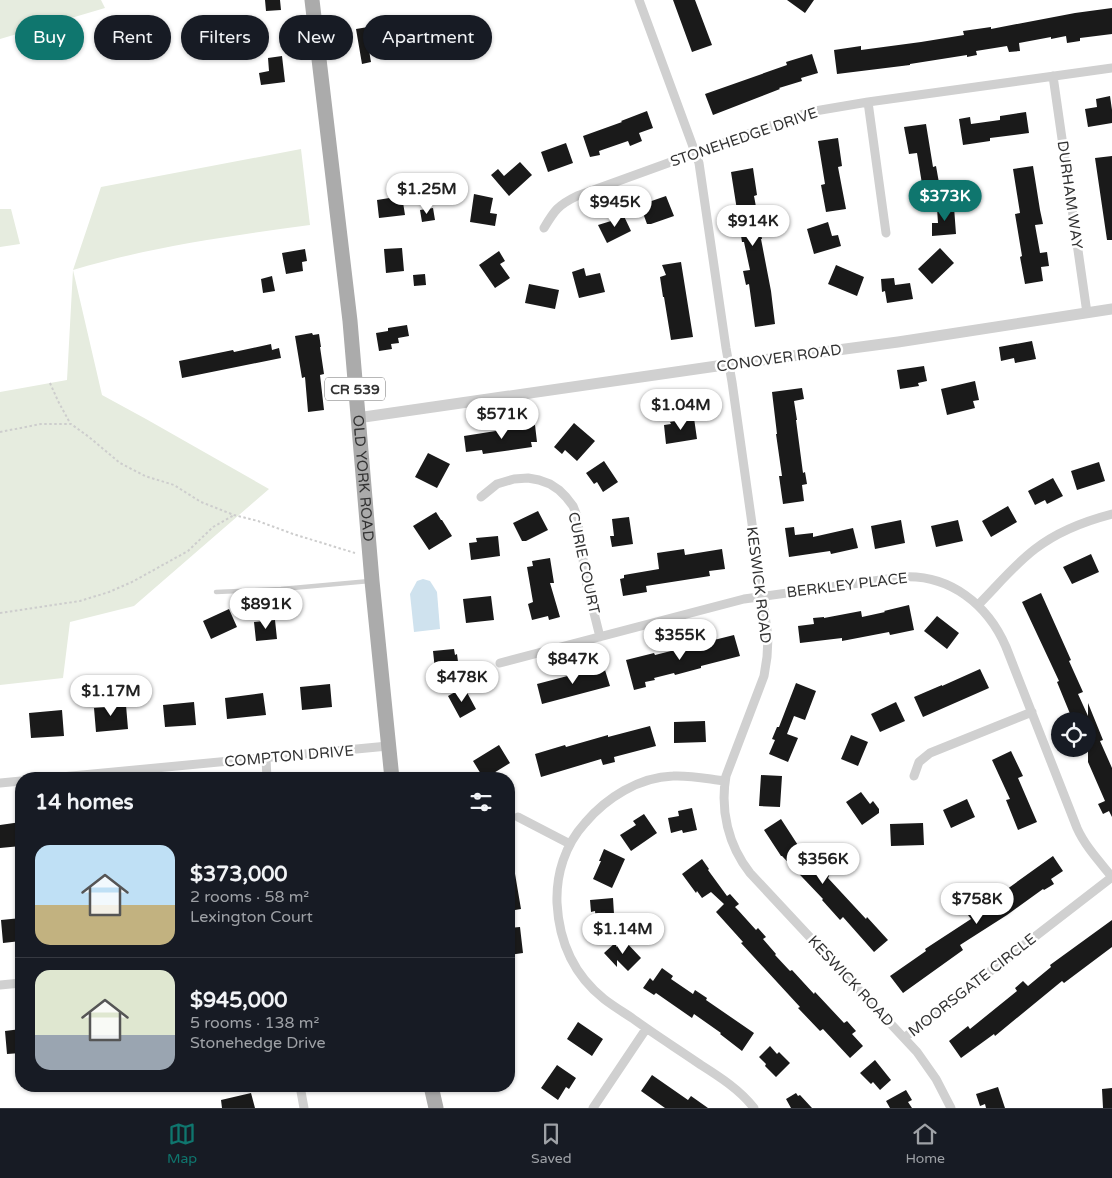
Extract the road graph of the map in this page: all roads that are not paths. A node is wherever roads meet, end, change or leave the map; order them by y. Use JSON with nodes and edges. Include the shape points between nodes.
{"nodes":[{"id":1,"x":312,"y":0,"type":"edge"},
{"id":2,"x":639,"y":0,"type":"edge"},
{"id":3,"x":1112,"y":68,"type":"edge"},
{"id":4,"x":1053,"y":76,"type":"junction"},
{"id":5,"x":868,"y":102,"type":"junction"},
{"id":6,"x":696,"y":153,"type":"junction"},
{"id":7,"x":544,"y":228,"type":"dead end"},
{"id":8,"x":886,"y":233,"type":"dead end"},
{"id":9,"x":1112,"y":310,"type":"edge"},
{"id":10,"x":1088,"y":313,"type":"junction"},
{"id":11,"x":729,"y":365,"type":"junction"},
{"id":12,"x":357,"y":418,"type":"junction"},
{"id":13,"x":481,"y":497,"type":"dead end"},
{"id":14,"x":1112,"y":514,"type":"edge"},
{"id":15,"x":372,"y":581,"type":"junction"},
{"id":16,"x":216,"y":592,"type":"dead end"},
{"id":17,"x":762,"y":596,"type":"junction"},
{"id":18,"x":978,"y":605,"type":"junction"},
{"id":19,"x":600,"y":637,"type":"junction"},
{"id":20,"x":500,"y":663,"type":"dead end"},
{"id":21,"x":1032,"y":712,"type":"junction"},
{"id":22,"x":388,"y":746,"type":"junction"},
{"id":23,"x":266,"y":758,"type":"junction"},
{"id":24,"x":115,"y":772,"type":"edge"},
{"id":25,"x":267,"y":772,"type":"edge"},
{"id":26,"x":391,"y":772,"type":"edge"},
{"id":27,"x":914,"y":776,"type":"dead end"},
{"id":28,"x":725,"y":781,"type":"junction"},
{"id":29,"x":15,"y":782,"type":"edge"},
{"id":30,"x":0,"y":783,"type":"edge"},
{"id":31,"x":518,"y":817,"type":"dead end"},
{"id":32,"x":570,"y":844,"type":"junction"},
{"id":33,"x":1112,"y":877,"type":"edge"},
{"id":34,"x":15,"y":984,"type":"edge"},
{"id":35,"x":0,"y":985,"type":"edge"},
{"id":36,"x":646,"y":1029,"type":"junction"},
{"id":37,"x":904,"y":1038,"type":"junction"},
{"id":38,"x":301,"y":1092,"type":"edge"},
{"id":39,"x":432,"y":1092,"type":"edge"},
{"id":40,"x":304,"y":1108,"type":"edge"},
{"id":41,"x":436,"y":1108,"type":"edge"},
{"id":42,"x":593,"y":1108,"type":"edge"},
{"id":43,"x":754,"y":1108,"type":"edge"},
{"id":44,"x":951,"y":1108,"type":"edge"}],
"edges":[{"from":1,"to":12,"type":"main road","name":"OLD YORK ROAD","number":"CR 539","via":[[350,321]]},
{"from":2,"to":6,"type":"street","name":"KESWICK ROAD"},
{"from":3,"to":4,"type":"street","name":"STONEHEDGE DRIVE"},
{"from":4,"to":5,"type":"street","name":"STONEHEDGE DRIVE"},
{"from":4,"to":10,"type":"street","name":"DURHAM WAY"},
{"from":5,"to":6,"type":"street","name":"STONEHEDGE DRIVE","via":[[809,112]]},
{"from":5,"to":8,"type":"street"},
{"from":6,"to":7,"type":"street","name":"STONEHEDGE DRIVE","via":[[565,201]]},
{"from":6,"to":11,"type":"street","name":"KESWICK ROAD"},
{"from":9,"to":10,"type":"street","name":"CONOVER ROAD"},
{"from":10,"to":11,"type":"street","name":"CONOVER ROAD"},
{"from":11,"to":12,"type":"street","name":"CONOVER ROAD"},
{"from":11,"to":17,"type":"street","name":"KESWICK ROAD"},
{"from":12,"to":15,"type":"main road","name":"OLD YORK ROAD","number":"CR 539"},
{"from":13,"to":19,"type":"street","name":"CURIE COURT","via":[[497,484],[528,478],[550,484],[566,497],[577,516],[586,580]]},
{"from":14,"to":18,"type":"street","via":[[1074,526],[1044,542],[1018,563]]},
{"from":15,"to":16,"type":"lane"},
{"from":15,"to":22,"type":"main road","name":"OLD YORK ROAD","number":"CR 539"},
{"from":17,"to":18,"type":"street","name":"BERKLEY PLACE","via":[[913,577],[944,584]]},
{"from":17,"to":19,"type":"street","name":"BERKLEY PLACE"},
{"from":17,"to":28,"type":"street","name":"KESWICK ROAD","via":[[768,637],[766,668]]},
{"from":18,"to":21,"type":"street","name":"BERKLEY PLACE","via":[[1002,636]]},
{"from":19,"to":20,"type":"street","name":"BERKLEY PLACE"},
{"from":21,"to":27,"type":"street","via":[[930,753],[919,762]]},
{"from":21,"to":33,"type":"street","name":"BERKLEY PLACE","via":[[1080,836]]},
{"from":22,"to":23,"type":"street","name":"COMPTON DRIVE"},
{"from":22,"to":26,"type":"main road","name":"OLD YORK ROAD","number":"CR 539"},
{"from":23,"to":24,"type":"street","name":"COMPTON DRIVE"},
{"from":23,"to":25,"type":"street"},
{"from":28,"to":32,"type":"street","via":[[673,776],[635,786],[601,807],[579,829]]},
{"from":28,"to":37,"type":"street","name":"KESWICK ROAD","via":[[726,818],[742,862]]},
{"from":29,"to":30,"type":"street"},
{"from":31,"to":32,"type":"street"},
{"from":32,"to":36,"type":"street","via":[[560,870],[557,894],[564,943],[575,967],[590,986]]},
{"from":33,"to":37,"type":"street","name":"MOORSGATE CIRCLE"},
{"from":34,"to":35,"type":"street"},
{"from":36,"to":42,"type":"street"},
{"from":36,"to":43,"type":"street","via":[[735,1088]]},
{"from":37,"to":44,"type":"street","name":"KESWICK ROAD","via":[[930,1070]]},
{"from":38,"to":40,"type":"street"},
{"from":39,"to":41,"type":"main road"}]}
